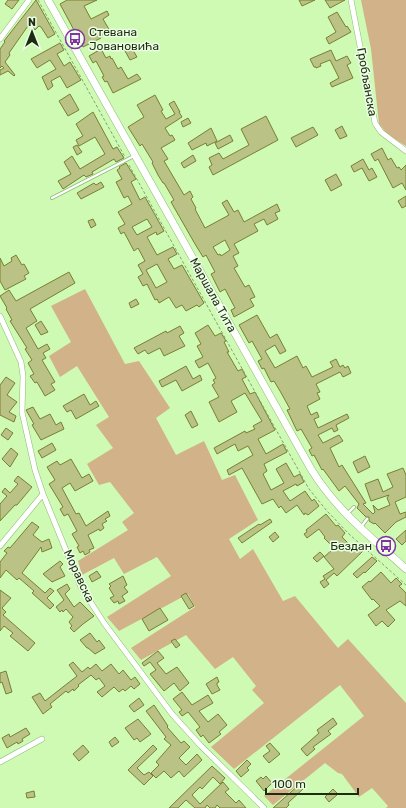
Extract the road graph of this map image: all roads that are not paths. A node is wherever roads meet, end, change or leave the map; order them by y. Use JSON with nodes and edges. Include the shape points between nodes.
{"nodes":[{"id":1,"x":29,"y":0,"type":"edge"},
{"id":2,"x":48,"y":0,"type":"edge"},
{"id":3,"x":352,"y":0,"type":"edge"},
{"id":4,"x":0,"y":39,"type":"edge"},
{"id":5,"x":406,"y":151,"type":"edge"},
{"id":6,"x":135,"y":156,"type":"junction"},
{"id":7,"x":52,"y":198,"type":"dead end"},
{"id":8,"x":0,"y":316,"type":"edge"},
{"id":9,"x":43,"y":494,"type":"junction"},
{"id":10,"x":354,"y":506,"type":"dead end"},
{"id":11,"x":347,"y":515,"type":"junction"},
{"id":12,"x":367,"y":518,"type":"dead end"},
{"id":13,"x":360,"y":528,"type":"junction"},
{"id":14,"x":0,"y":546,"type":"edge"},
{"id":15,"x":406,"y":569,"type":"edge"},
{"id":16,"x":42,"y":739,"type":"dead end"},
{"id":17,"x":0,"y":762,"type":"edge"},
{"id":18,"x":264,"y":808,"type":"edge"}],
"edges":[{"from":1,"to":4,"type":"street"},
{"from":2,"to":6,"type":"main road","name":"Маршала Тита"},
{"from":3,"to":5,"type":"street","name":"Гробљанска","via":[[375,123],[381,132]]},
{"from":6,"to":7,"type":"lane"},
{"from":6,"to":11,"type":"main road","name":"Маршала Тита","via":[[300,451],[319,483]]},
{"from":8,"to":9,"type":"street","name":"Моравска","via":[[21,362],[25,430]]},
{"from":9,"to":14,"type":"street"},
{"from":9,"to":18,"type":"street","name":"Моравска","via":[[81,587],[104,623],[172,714]]},
{"from":10,"to":11,"type":"lane"},
{"from":11,"to":13,"type":"main road","name":"Маршала Тита"},
{"from":12,"to":13,"type":"lane"},
{"from":13,"to":15,"type":"main road","name":"Маршала Тита"},
{"from":16,"to":17,"type":"street"}]}
